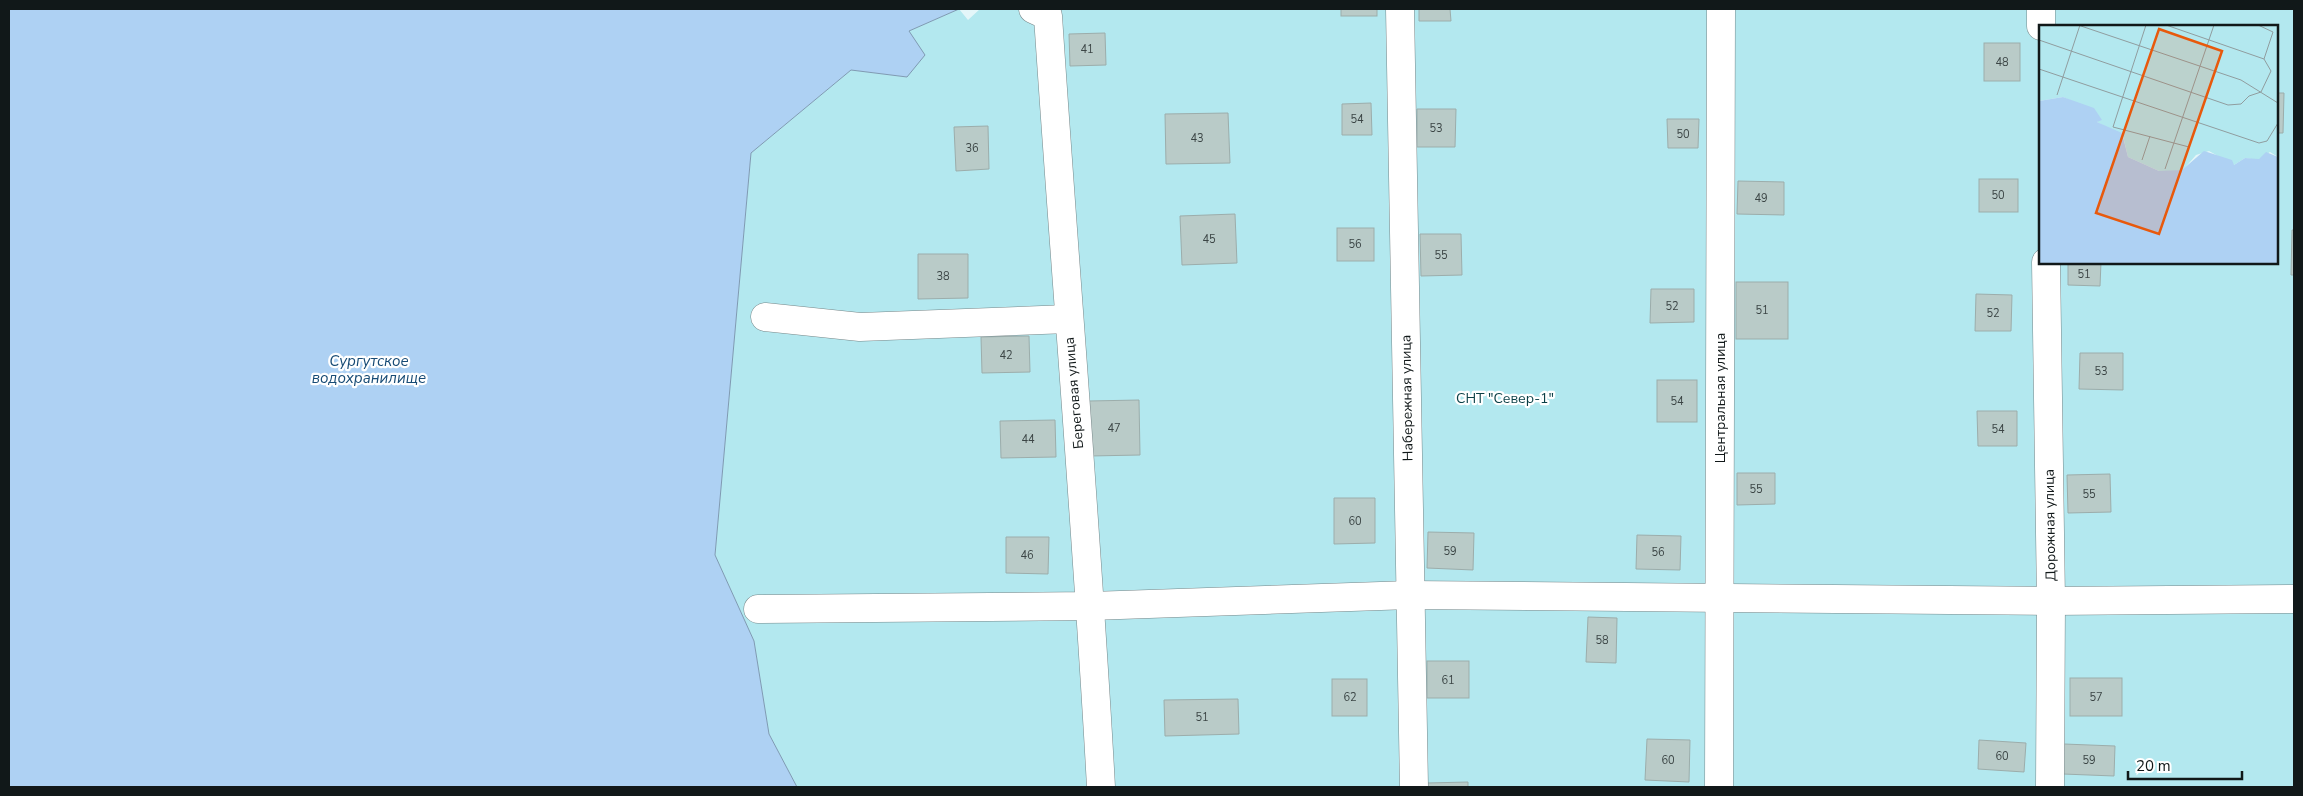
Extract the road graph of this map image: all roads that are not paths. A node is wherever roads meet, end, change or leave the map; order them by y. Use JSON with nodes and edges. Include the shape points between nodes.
{"nodes":[{"id":1,"x":1033,"y":9,"type":"edge"},
{"id":2,"x":1400,"y":9,"type":"edge"},
{"id":3,"x":1721,"y":9,"type":"edge"},
{"id":4,"x":2041,"y":9,"type":"edge"},
{"id":5,"x":2042,"y":25,"type":"edge"},
{"id":6,"x":2046,"y":264,"type":"edge"},
{"id":7,"x":765,"y":317,"type":"dead end"},
{"id":8,"x":1068,"y":319,"type":"junction"},
{"id":9,"x":1410,"y":595,"type":"junction"},
{"id":10,"x":1719,"y":598,"type":"junction"},
{"id":11,"x":2294,"y":598,"type":"edge"},
{"id":12,"x":2051,"y":601,"type":"junction"},
{"id":13,"x":1091,"y":606,"type":"junction"},
{"id":14,"x":758,"y":609,"type":"dead end"},
{"id":15,"x":1101,"y":787,"type":"edge"},
{"id":16,"x":1414,"y":787,"type":"edge"},
{"id":17,"x":1719,"y":787,"type":"edge"},
{"id":18,"x":2050,"y":787,"type":"edge"}],
"edges":[{"from":1,"to":8,"type":"street","name":"Береговая улица","via":[[1048,16]]},
{"from":2,"to":9,"type":"street","name":"Набережная улица"},
{"from":3,"to":10,"type":"street","name":"Центральная улица"},
{"from":4,"to":5,"type":"street"},
{"from":6,"to":12,"type":"street","name":"Дорожная улица"},
{"from":7,"to":8,"type":"street","via":[[860,327]]},
{"from":8,"to":13,"type":"street","name":"Береговая улица"},
{"from":9,"to":10,"type":"street"},
{"from":9,"to":13,"type":"street"},
{"from":9,"to":16,"type":"street","name":"Набережная улица"},
{"from":10,"to":12,"type":"street"},
{"from":10,"to":17,"type":"street","name":"Центральная улица"},
{"from":11,"to":12,"type":"street"},
{"from":12,"to":18,"type":"street","name":"Дорожная улица"},
{"from":13,"to":14,"type":"street"},
{"from":13,"to":15,"type":"street","name":"Береговая улица"}]}
